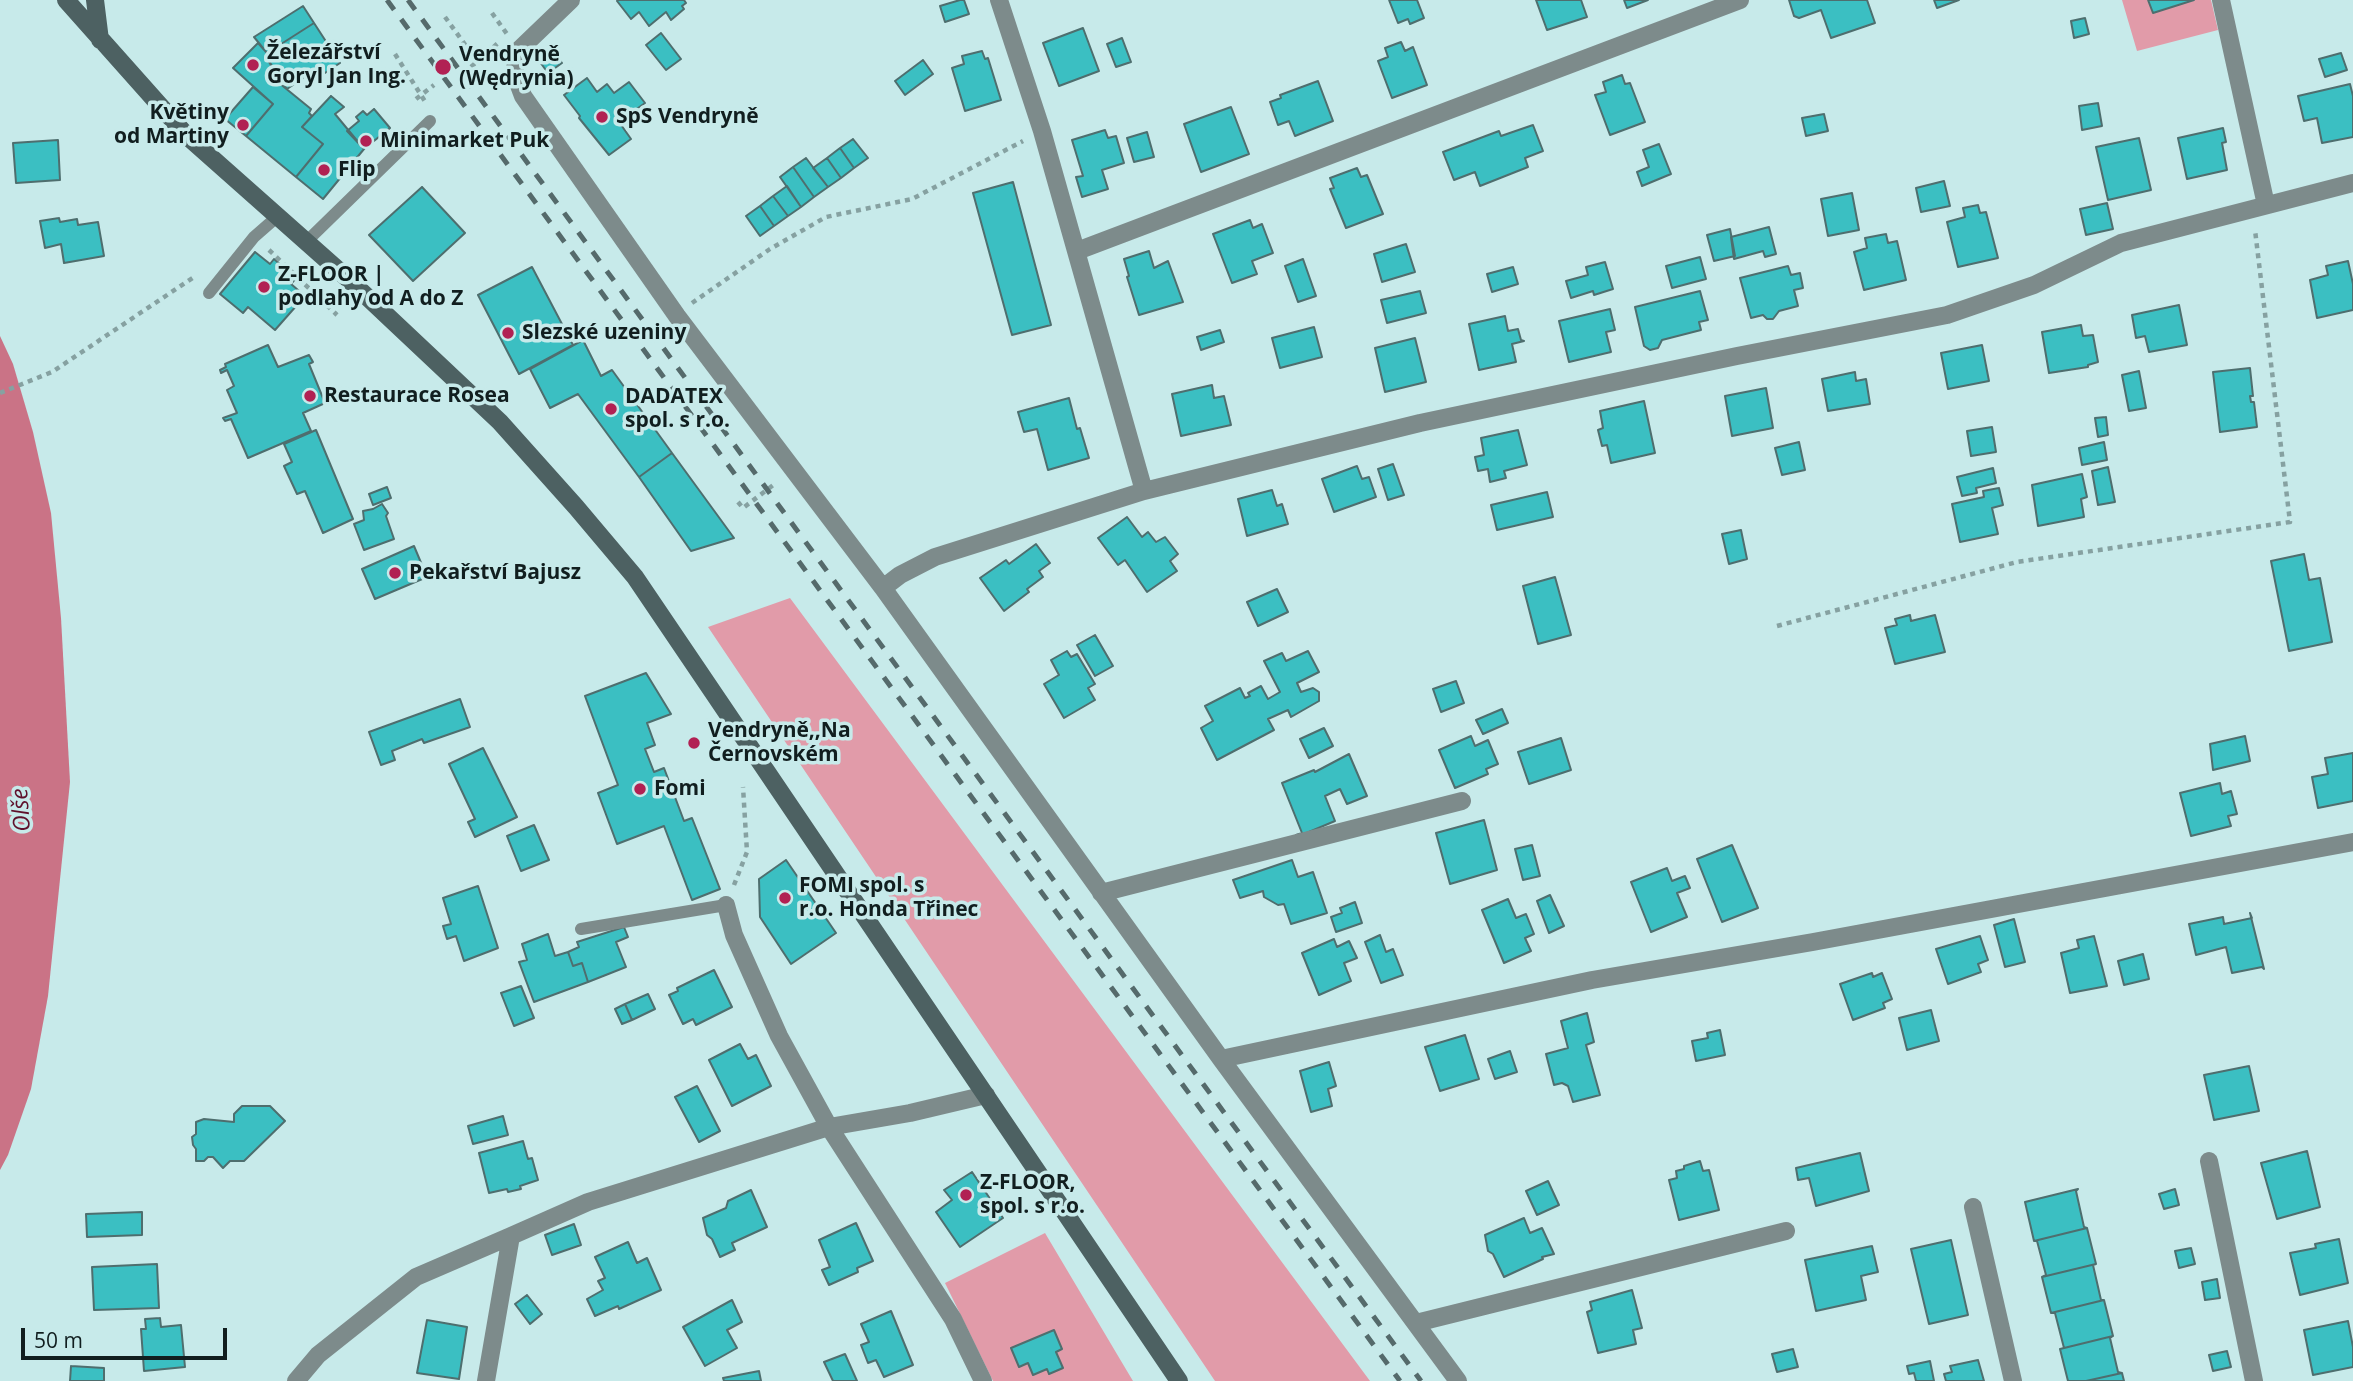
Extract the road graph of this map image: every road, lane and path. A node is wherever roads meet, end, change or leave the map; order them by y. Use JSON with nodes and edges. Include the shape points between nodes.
{"nodes":[{"id":1,"x":66,"y":0,"type":"edge"},
{"id":2,"x":95,"y":0,"type":"edge"},
{"id":3,"x":570,"y":0,"type":"edge"},
{"id":4,"x":1740,"y":0,"type":"edge"},
{"id":5,"x":2221,"y":0,"type":"edge"},
{"id":6,"x":1001,"y":1,"type":"edge"},
{"id":7,"x":492,"y":13,"type":"dead end"},
{"id":8,"x":445,"y":17,"type":"dead end"},
{"id":9,"x":508,"y":35,"type":"dead end"},
{"id":10,"x":100,"y":40,"type":"junction"},
{"id":11,"x":394,"y":54,"type":"dead end"},
{"id":12,"x":471,"y":66,"type":"dead end"},
{"id":13,"x":434,"y":85,"type":"dead end"},
{"id":14,"x":421,"y":92,"type":"dead end"},
{"id":15,"x":416,"y":99,"type":"dead end"},
{"id":16,"x":430,"y":121,"type":"dead end"},
{"id":17,"x":1042,"y":131,"type":"junction"},
{"id":18,"x":2353,"y":183,"type":"edge"},
{"id":19,"x":2259,"y":207,"type":"junction"},
{"id":20,"x":278,"y":216,"type":"junction"},
{"id":21,"x":307,"y":241,"type":"junction"},
{"id":22,"x":1077,"y":251,"type":"junction"},
{"id":23,"x":209,"y":293,"type":"dead end"},
{"id":24,"x":677,"y":316,"type":"junction"},
{"id":25,"x":52,"y":372,"type":"dead end"},
{"id":26,"x":0,"y":393,"type":"edge"},
{"id":27,"x":776,"y":483,"type":"dead end"},
{"id":28,"x":1144,"y":491,"type":"junction"},
{"id":29,"x":738,"y":502,"type":"dead end"},
{"id":30,"x":883,"y":588,"type":"junction"},
{"id":31,"x":1777,"y":626,"type":"dead end"},
{"id":32,"x":743,"y":787,"type":"dead end"},
{"id":33,"x":1462,"y":801,"type":"dead end"},
{"id":34,"x":2353,"y":842,"type":"edge"},
{"id":35,"x":1101,"y":893,"type":"junction"},
{"id":36,"x":726,"y":905,"type":"junction"},
{"id":37,"x":581,"y":929,"type":"dead end"},
{"id":38,"x":1221,"y":1059,"type":"junction"},
{"id":39,"x":986,"y":1095,"type":"junction"},
{"id":40,"x":829,"y":1127,"type":"junction"},
{"id":41,"x":2209,"y":1161,"type":"dead end"},
{"id":42,"x":1973,"y":1208,"type":"dead end"},
{"id":43,"x":1786,"y":1231,"type":"dead end"},
{"id":44,"x":511,"y":1236,"type":"junction"},
{"id":45,"x":1416,"y":1323,"type":"junction"},
{"id":46,"x":296,"y":1381,"type":"edge"},
{"id":47,"x":486,"y":1381,"type":"edge"},
{"id":48,"x":983,"y":1381,"type":"edge"},
{"id":49,"x":1179,"y":1381,"type":"edge"},
{"id":50,"x":1458,"y":1381,"type":"edge"},
{"id":51,"x":2013,"y":1381,"type":"edge"},
{"id":52,"x":2254,"y":1381,"type":"edge"}],
"edges":[{"from":1,"to":10,"type":"main road"},
{"from":2,"to":10,"type":"main road"},
{"from":3,"to":24,"type":"street","via":[[520,49],[514,72],[523,96]]},
{"from":4,"to":22,"type":"street"},
{"from":5,"to":19,"type":"street"},
{"from":6,"to":17,"type":"street"},
{"from":7,"to":9,"type":"path"},
{"from":8,"to":12,"type":"path","via":[[477,61]]},
{"from":10,"to":20,"type":"main road","via":[[187,136]]},
{"from":11,"to":14,"type":"path"},
{"from":13,"to":15,"type":"path"},
{"from":16,"to":21,"type":"lane"},
{"from":17,"to":22,"type":"street"},
{"from":17,"to":24,"type":"path","via":[[912,199],[826,217],[715,285]]},
{"from":18,"to":19,"type":"street"},
{"from":19,"to":28,"type":"street","via":[[2122,243],[2034,285],[1947,315],[1420,423]]},
{"from":19,"to":31,"type":"path","via":[[2290,522],[2018,562]]},
{"from":20,"to":21,"type":"main road"},
{"from":20,"to":23,"type":"lane","via":[[254,237]]},
{"from":21,"to":39,"type":"main road","via":[[499,422],[635,577]]},
{"from":22,"to":28,"type":"street"},
{"from":24,"to":30,"type":"street"},
{"from":25,"to":26,"type":"path"},
{"from":27,"to":29,"type":"path","via":[[743,508]]},
{"from":28,"to":30,"type":"street","via":[[935,556]]},
{"from":30,"to":35,"type":"street"},
{"from":32,"to":36,"type":"path","via":[[747,852]]},
{"from":33,"to":35,"type":"street"},
{"from":34,"to":38,"type":"street","via":[[1592,980]]},
{"from":35,"to":38,"type":"street"},
{"from":36,"to":37,"type":"lane"},
{"from":36,"to":40,"type":"street","via":[[734,935],[779,1036]]},
{"from":38,"to":45,"type":"street"},
{"from":39,"to":40,"type":"street"},
{"from":39,"to":49,"type":"main road"},
{"from":40,"to":44,"type":"street","via":[[588,1202]]},
{"from":40,"to":48,"type":"street","via":[[953,1319]]},
{"from":41,"to":52,"type":"street"},
{"from":42,"to":51,"type":"street"},
{"from":43,"to":45,"type":"street"},
{"from":44,"to":46,"type":"street","via":[[416,1278],[318,1355]]},
{"from":44,"to":47,"type":"street"},
{"from":45,"to":50,"type":"street"}]}
